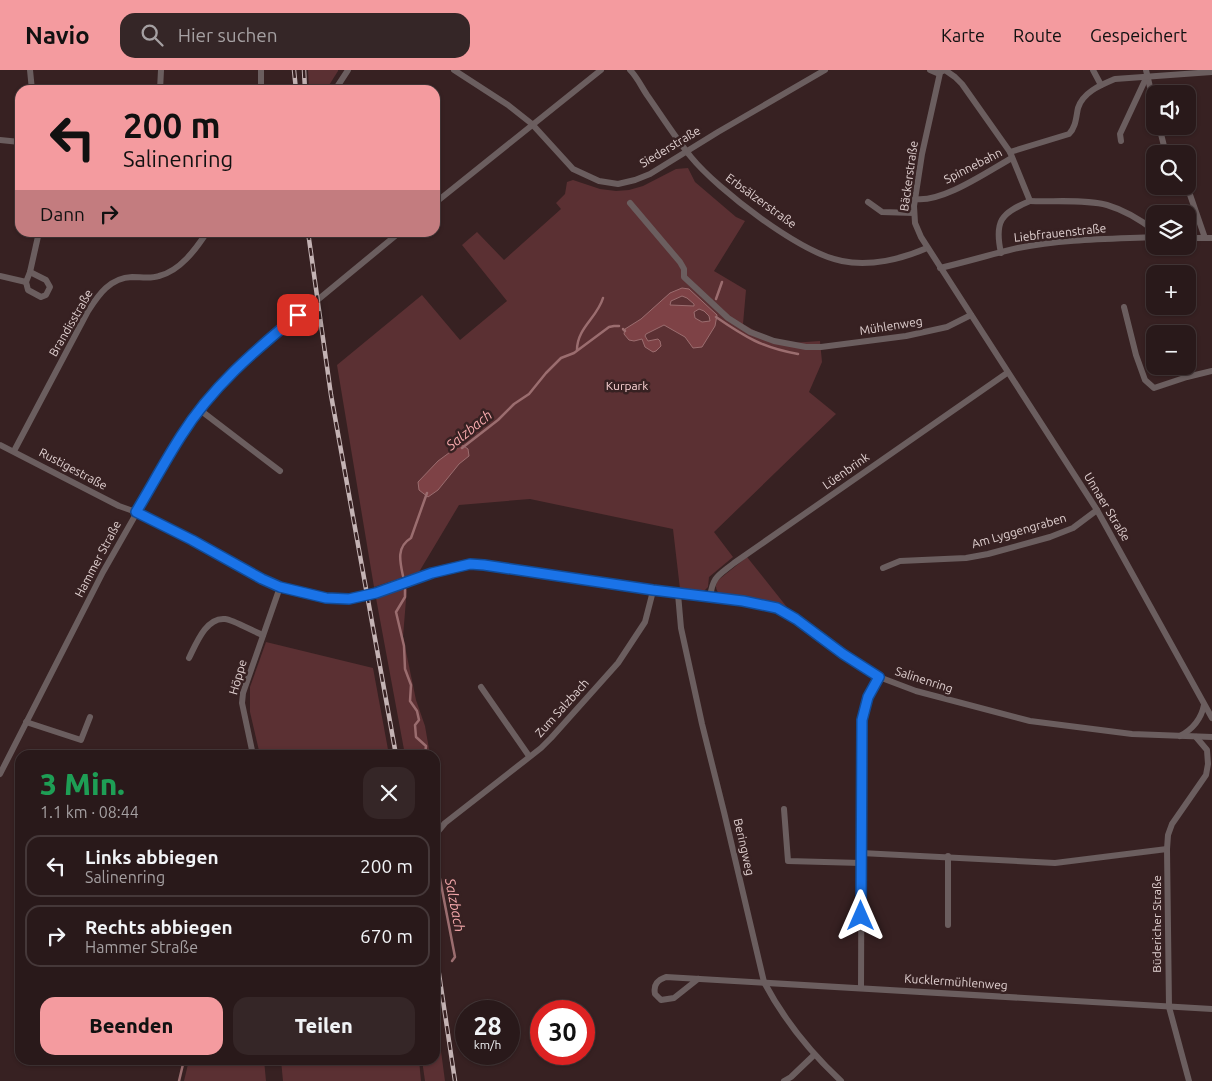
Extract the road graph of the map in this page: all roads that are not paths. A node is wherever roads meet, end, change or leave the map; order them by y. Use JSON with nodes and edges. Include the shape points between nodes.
{"nodes":[{"id":1,"x":30,"y":70,"type":"edge"},
{"id":2,"x":161,"y":70,"type":"edge"},
{"id":3,"x":261,"y":70,"type":"edge"},
{"id":4,"x":348,"y":70,"type":"edge"},
{"id":5,"x":454,"y":70,"type":"edge"},
{"id":6,"x":601,"y":70,"type":"edge"},
{"id":7,"x":630,"y":70,"type":"edge"},
{"id":8,"x":825,"y":70,"type":"edge"},
{"id":9,"x":930,"y":70,"type":"edge"},
{"id":10,"x":1093,"y":70,"type":"edge"},
{"id":11,"x":943,"y":71,"type":"edge"},
{"id":12,"x":817,"y":72,"type":"edge"},
{"id":13,"x":1212,"y":72,"type":"edge"},
{"id":14,"x":1147,"y":73,"type":"edge"},
{"id":15,"x":32,"y":85,"type":"edge"},
{"id":16,"x":160,"y":85,"type":"edge"},
{"id":17,"x":261,"y":85,"type":"edge"},
{"id":18,"x":338,"y":85,"type":"edge"},
{"id":19,"x":1101,"y":85,"type":"junction"},
{"id":20,"x":532,"y":124,"type":"junction"},
{"id":21,"x":0,"y":140,"type":"edge"},
{"id":22,"x":15,"y":142,"type":"edge"},
{"id":23,"x":1121,"y":142,"type":"dead end"},
{"id":24,"x":687,"y":151,"type":"junction"},
{"id":25,"x":1011,"y":155,"type":"junction"},
{"id":26,"x":1191,"y":195,"type":"edge"},
{"id":27,"x":440,"y":196,"type":"edge"},
{"id":28,"x":915,"y":199,"type":"junction"},
{"id":29,"x":1030,"y":201,"type":"junction"},
{"id":30,"x":868,"y":202,"type":"dead end"},
{"id":31,"x":630,"y":203,"type":"dead end"},
{"id":32,"x":914,"y":213,"type":"junction"},
{"id":33,"x":1146,"y":224,"type":"edge"},
{"id":34,"x":38,"y":237,"type":"edge"},
{"id":35,"x":203,"y":237,"type":"edge"},
{"id":36,"x":394,"y":237,"type":"edge"},
{"id":37,"x":1146,"y":237,"type":"edge"},
{"id":38,"x":1208,"y":238,"type":"edge"},
{"id":39,"x":927,"y":248,"type":"junction"},
{"id":40,"x":1001,"y":252,"type":"junction"},
{"id":41,"x":940,"y":268,"type":"junction"},
{"id":42,"x":30,"y":272,"type":"junction"},
{"id":43,"x":0,"y":276,"type":"edge"},
{"id":44,"x":26,"y":282,"type":"junction"},
{"id":45,"x":1124,"y":307,"type":"dead end"},
{"id":46,"x":971,"y":315,"type":"junction"},
{"id":47,"x":979,"y":327,"type":"joint"},
{"id":48,"x":1212,"y":371,"type":"edge"},
{"id":49,"x":1007,"y":372,"type":"junction"},
{"id":50,"x":200,"y":410,"type":"junction"},
{"id":51,"x":0,"y":445,"type":"edge"},
{"id":52,"x":14,"y":451,"type":"junction"},
{"id":53,"x":280,"y":471,"type":"dead end"},
{"id":54,"x":1097,"y":510,"type":"junction"},
{"id":55,"x":136,"y":512,"type":"junction"},
{"id":56,"x":883,"y":568,"type":"dead end"},
{"id":57,"x":280,"y":587,"type":"junction"},
{"id":58,"x":653,"y":590,"type":"junction"},
{"id":59,"x":678,"y":594,"type":"junction"},
{"id":60,"x":710,"y":597,"type":"junction"},
{"id":61,"x":263,"y":636,"type":"junction"},
{"id":62,"x":188,"y":658,"type":"dead end"},
{"id":63,"x":879,"y":677,"type":"junction"},
{"id":64,"x":481,"y":687,"type":"dead end"},
{"id":65,"x":1204,"y":705,"type":"junction"},
{"id":66,"x":90,"y":716,"type":"dead end"},
{"id":67,"x":1212,"y":718,"type":"edge"},
{"id":68,"x":26,"y":722,"type":"junction"},
{"id":69,"x":1179,"y":736,"type":"junction"},
{"id":70,"x":1196,"y":737,"type":"junction"},
{"id":71,"x":1212,"y":737,"type":"edge"},
{"id":72,"x":252,"y":750,"type":"edge"},
{"id":73,"x":529,"y":756,"type":"junction"},
{"id":74,"x":1209,"y":773,"type":"edge"},
{"id":75,"x":0,"y":774,"type":"edge"},
{"id":76,"x":784,"y":808,"type":"dead end"},
{"id":77,"x":440,"y":829,"type":"edge"},
{"id":78,"x":1167,"y":849,"type":"junction"},
{"id":79,"x":860,"y":853,"type":"junction"},
{"id":80,"x":948,"y":856,"type":"junction"},
{"id":81,"x":861,"y":863,"type":"junction"},
{"id":82,"x":948,"y":925,"type":"dead end"},
{"id":83,"x":698,"y":979,"type":"junction"},
{"id":84,"x":764,"y":982,"type":"junction"},
{"id":85,"x":861,"y":988,"type":"junction"},
{"id":86,"x":1168,"y":1007,"type":"junction"},
{"id":87,"x":1212,"y":1009,"type":"edge"},
{"id":88,"x":814,"y":1056,"type":"junction"},
{"id":89,"x":784,"y":1081,"type":"edge"},
{"id":90,"x":841,"y":1081,"type":"edge"},
{"id":91,"x":1189,"y":1081,"type":"edge"}],
"edges":[{"from":1,"to":15,"type":"street"},
{"from":2,"to":16,"type":"street"},
{"from":3,"to":17,"type":"street"},
{"from":4,"to":18,"type":"street"},
{"from":5,"to":20,"type":"street","name":"Siederstraße"},
{"from":6,"to":20,"type":"street"},
{"from":7,"to":24,"type":"street","name":"Erbsälzerstraße"},
{"from":8,"to":12,"type":"street","name":"Siederstraße"},
{"from":9,"to":11,"type":"street"},
{"from":10,"to":19,"type":"street"},
{"from":11,"to":25,"type":"street","via":[[962,84]]},
{"from":11,"to":28,"type":"street","name":"Bäckerstraße","via":[[922,154]]},
{"from":12,"to":24,"type":"street","name":"Siederstraße"},
{"from":13,"to":14,"type":"street"},
{"from":14,"to":19,"type":"street","via":[[1114,79]]},
{"from":14,"to":23,"type":"street","via":[[1120,134]]},
{"from":19,"to":25,"type":"street","name":"Spinnebahn","via":[[1081,101],[1074,128],[1069,134]]},
{"from":20,"to":24,"type":"street","name":"Siederstraße","via":[[573,169],[609,183],[626,183],[643,177]]},
{"from":20,"to":27,"type":"street"},
{"from":21,"to":22,"type":"street"},
{"from":24,"to":39,"type":"street","name":"Erbsälzerstraße","via":[[710,177],[752,211],[827,256],[842,261],[874,262]]},
{"from":25,"to":28,"type":"street","name":"Spinnebahn","via":[[965,185],[928,199]]},
{"from":25,"to":29,"type":"street"},
{"from":26,"to":38,"type":"street"},
{"from":28,"to":32,"type":"street","name":"Bäckerstraße"},
{"from":29,"to":33,"type":"street","via":[[1108,205]]},
{"from":29,"to":40,"type":"street","via":[[1008,211],[1001,219],[998,229]]},
{"from":30,"to":32,"type":"street","via":[[882,212]]},
{"from":31,"to":46,"type":"street","name":"Mühlenweg","via":[[680,262],[684,277],[728,318],[762,338],[811,347],[874,342],[947,327]]},
{"from":32,"to":39,"type":"street","name":"Bäckerstraße","via":[[915,223]]},
{"from":34,"to":42,"type":"street"},
{"from":35,"to":52,"type":"street","name":"Brandisstraße","via":[[187,258],[169,273],[122,279],[101,293],[88,311]]},
{"from":36,"to":50,"type":"street","name":"Hammer Straße","via":[[252,354]]},
{"from":37,"to":40,"type":"street","name":"Liebfrauenstraße","via":[[1083,240]]},
{"from":39,"to":41,"type":"street","name":"Bäckerstraße"},
{"from":40,"to":41,"type":"street","name":"Liebfrauenstraße"},
{"from":41,"to":46,"type":"street","name":"Bäckerstraße"},
{"from":42,"to":44,"type":"street"},
{"from":42,"to":44,"type":"street","via":[[46,280],[50,287],[46,296],[41,297],[28,290]]},
{"from":43,"to":44,"type":"street"},
{"from":45,"to":48,"type":"street","via":[[1145,380],[1154,388]]},
{"from":46,"to":47,"type":"street","name":"Bäckerstraße"},
{"from":47,"to":49,"type":"street","name":"Unnaer Straße"},
{"from":49,"to":54,"type":"street","name":"Unnaer Straße"},
{"from":49,"to":60,"type":"street","name":"Lüenbrink","via":[[754,548],[715,578]]},
{"from":50,"to":53,"type":"street"},
{"from":50,"to":55,"type":"street","name":"Hammer Straße","via":[[181,435]]},
{"from":51,"to":52,"type":"street","name":"Rustigestraße"},
{"from":52,"to":55,"type":"street","name":"Rustigestraße"},
{"from":54,"to":56,"type":"street","name":"Am Lyggengraben","via":[[1073,528],[997,552],[966,558],[900,561]]},
{"from":54,"to":65,"type":"street","name":"Unnaer Straße"},
{"from":55,"to":57,"type":"street","name":"Salinenring"},
{"from":55,"to":68,"type":"street","name":"Hammer Straße"},
{"from":57,"to":58,"type":"street","name":"Salinenring","via":[[326,598],[349,599],[470,564]]},
{"from":57,"to":61,"type":"street","name":"Höppe"},
{"from":58,"to":59,"type":"street","name":"Salinenring"},
{"from":58,"to":73,"type":"street","name":"Zum Salzbach","via":[[642,627],[618,663],[552,738]]},
{"from":59,"to":60,"type":"street","name":"Salinenring"},
{"from":59,"to":84,"type":"street","name":"Beringweg","via":[[679,618],[694,686]]},
{"from":60,"to":63,"type":"street","name":"Salinenring","via":[[777,608]]},
{"from":61,"to":62,"type":"street","via":[[225,619],[213,621]]},
{"from":61,"to":72,"type":"street","name":"Höppe","via":[[242,703]]},
{"from":63,"to":69,"type":"street","name":"Salinenring","via":[[916,692],[1030,721],[1132,734]]},
{"from":63,"to":79,"type":"street","via":[[868,697],[862,720]]},
{"from":64,"to":73,"type":"street"},
{"from":65,"to":67,"type":"street","name":"Unnaer Straße"},
{"from":65,"to":69,"type":"street","via":[[1193,727]]},
{"from":66,"to":68,"type":"street","via":[[81,740]]},
{"from":68,"to":75,"type":"street","name":"Hammer Straße"},
{"from":69,"to":70,"type":"street","name":"Salinenring"},
{"from":70,"to":71,"type":"street","name":"Salinenring"},
{"from":70,"to":74,"type":"street","name":"Büdericher Straße","via":[[1207,750]]},
{"from":73,"to":77,"type":"street","name":"Zum Salzbach"},
{"from":74,"to":78,"type":"street","name":"Büdericher Straße","via":[[1172,824]]},
{"from":76,"to":81,"type":"street","via":[[788,861]]},
{"from":78,"to":80,"type":"street","via":[[1054,862]]},
{"from":78,"to":86,"type":"street","name":"Büdericher Straße"},
{"from":79,"to":80,"type":"street"},
{"from":79,"to":81,"type":"street"},
{"from":80,"to":82,"type":"street"},
{"from":81,"to":85,"type":"street"},
{"from":83,"to":83,"type":"street","name":"Kucklermühlenweg","via":[[666,977],[657,982],[655,994],[664,1000],[674,998]]},
{"from":83,"to":84,"type":"street","name":"Kucklermühlenweg"},
{"from":84,"to":85,"type":"street","name":"Kucklermühlenweg"},
{"from":84,"to":88,"type":"street","name":"Beringweg","via":[[775,1004]]},
{"from":85,"to":86,"type":"street","name":"Kucklermühlenweg"},
{"from":86,"to":87,"type":"street","name":"Kucklermühlenweg"},
{"from":86,"to":91,"type":"street","name":"Büdericher Straße"},
{"from":88,"to":89,"type":"street"},
{"from":88,"to":90,"type":"street","name":"Beringweg"}]}
